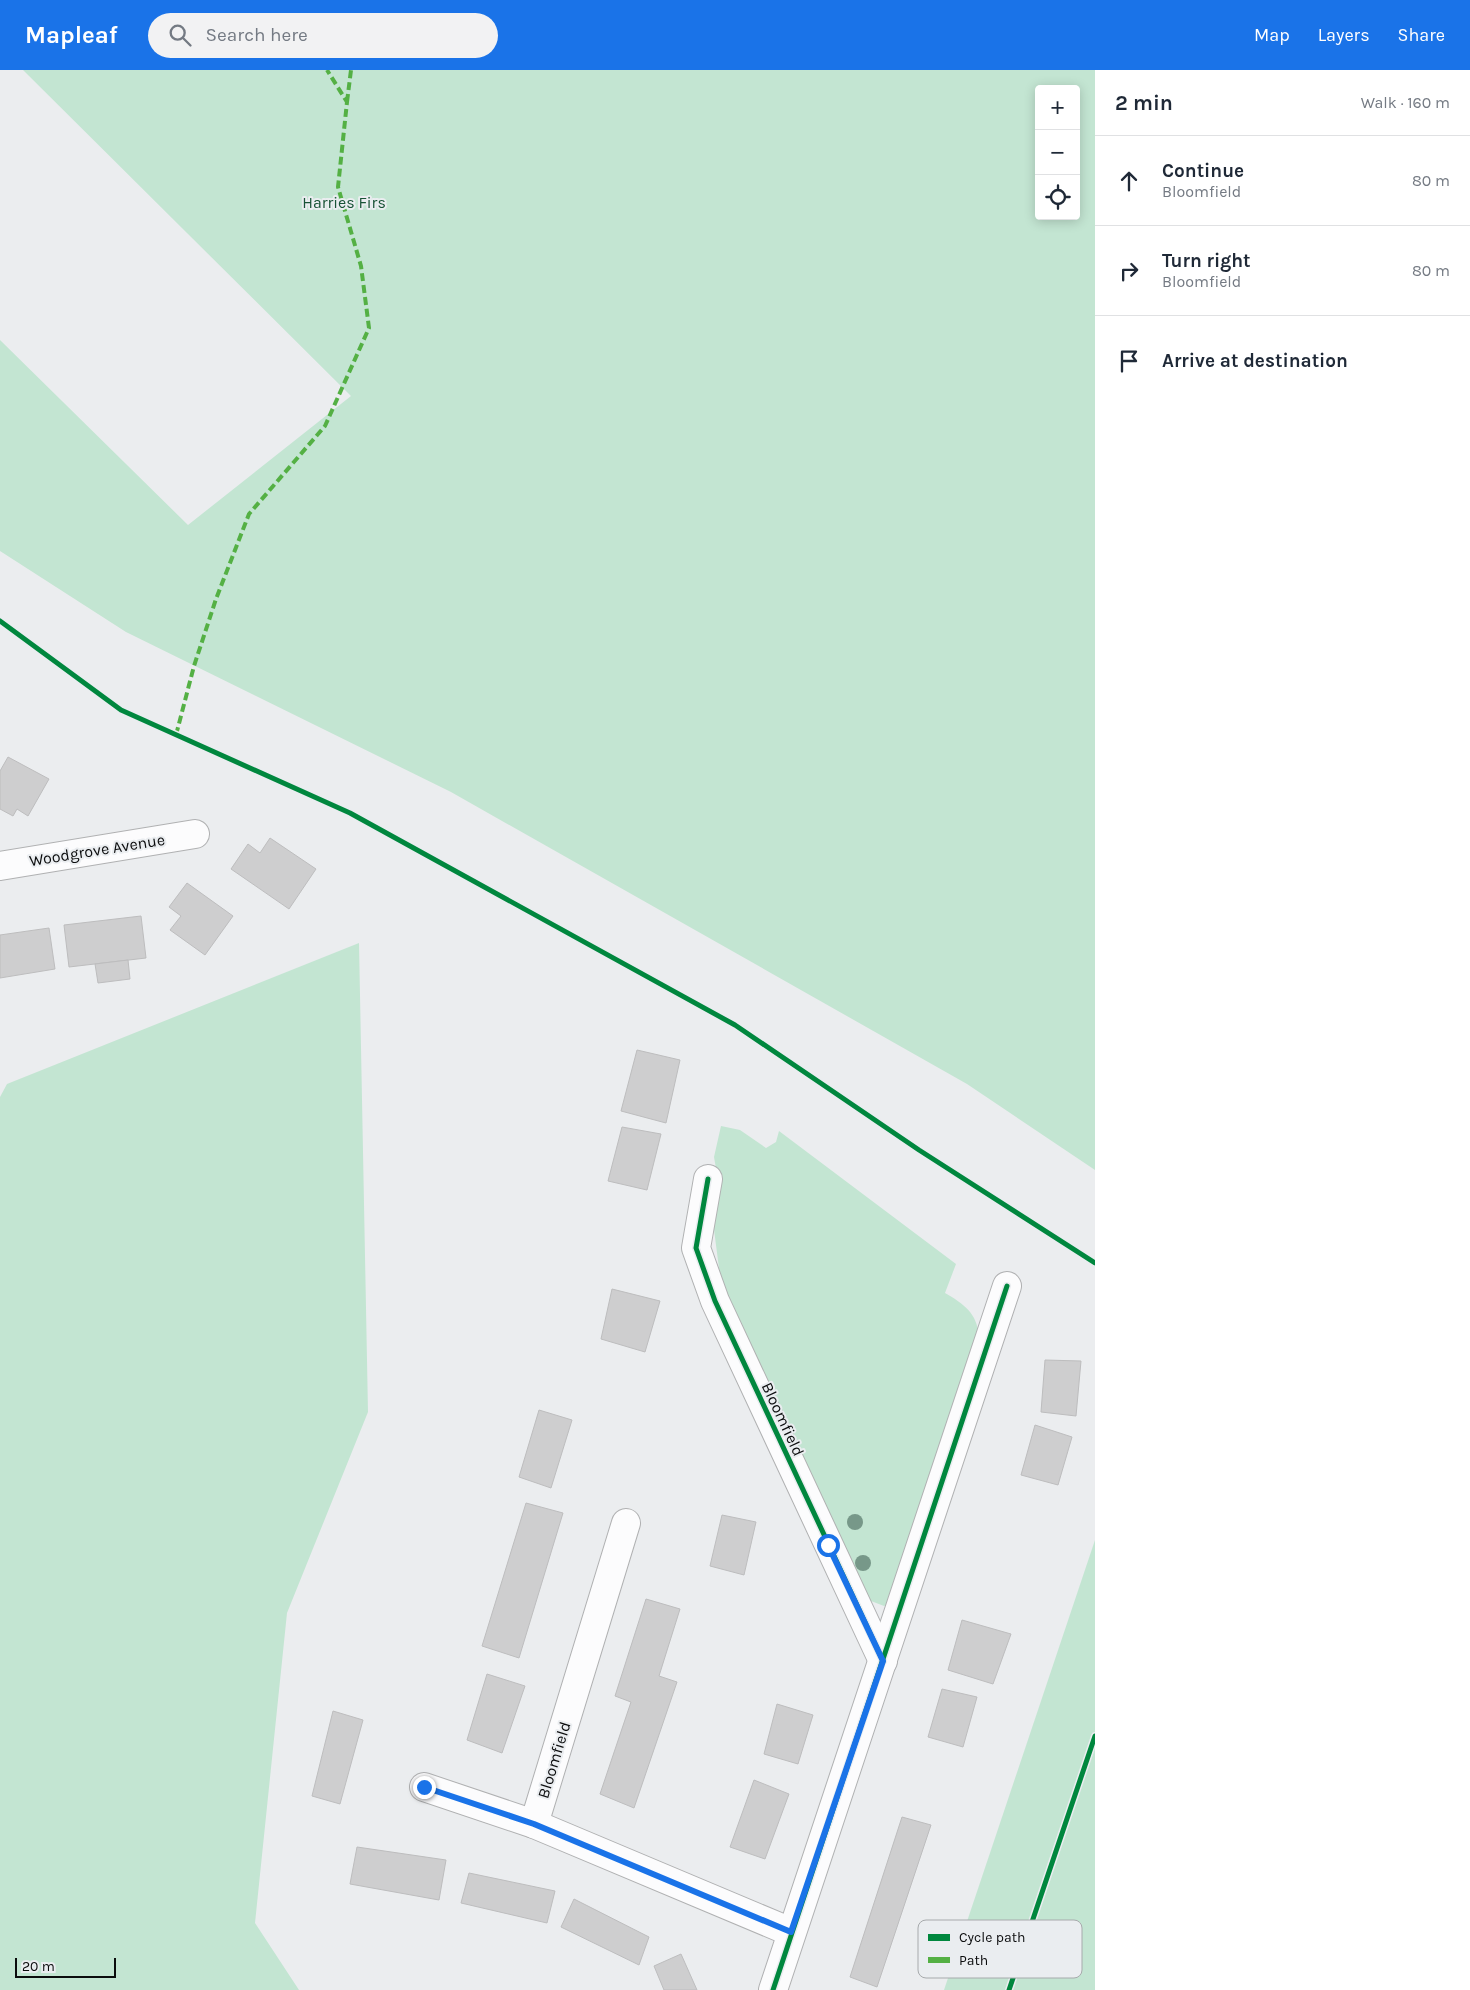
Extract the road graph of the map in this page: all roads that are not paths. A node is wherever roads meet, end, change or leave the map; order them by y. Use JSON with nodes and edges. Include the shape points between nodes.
{"nodes":[{"id":1,"x":195,"y":834,"type":"dead end"},
{"id":2,"x":0,"y":866,"type":"edge"},
{"id":3,"x":708,"y":1180,"type":"dead end"},
{"id":4,"x":1007,"y":1286,"type":"dead end"},
{"id":5,"x":626,"y":1523,"type":"dead end"},
{"id":6,"x":883,"y":1661,"type":"junction"},
{"id":7,"x":424,"y":1787,"type":"dead end"},
{"id":8,"x":534,"y":1824,"type":"junction"},
{"id":9,"x":791,"y":1932,"type":"junction"},
{"id":10,"x":773,"y":1990,"type":"edge"}],
"edges":[{"from":1,"to":2,"type":"street","name":"Woodgrove Avenue"},
{"from":3,"to":6,"type":"street","name":"Bloomfield","via":[[696,1248],[712,1292]]},
{"from":4,"to":6,"type":"street"},
{"from":5,"to":8,"type":"street","name":"Bloomfield"},
{"from":6,"to":9,"type":"street"},
{"from":7,"to":8,"type":"street"},
{"from":8,"to":9,"type":"street"},
{"from":9,"to":10,"type":"street"}]}
